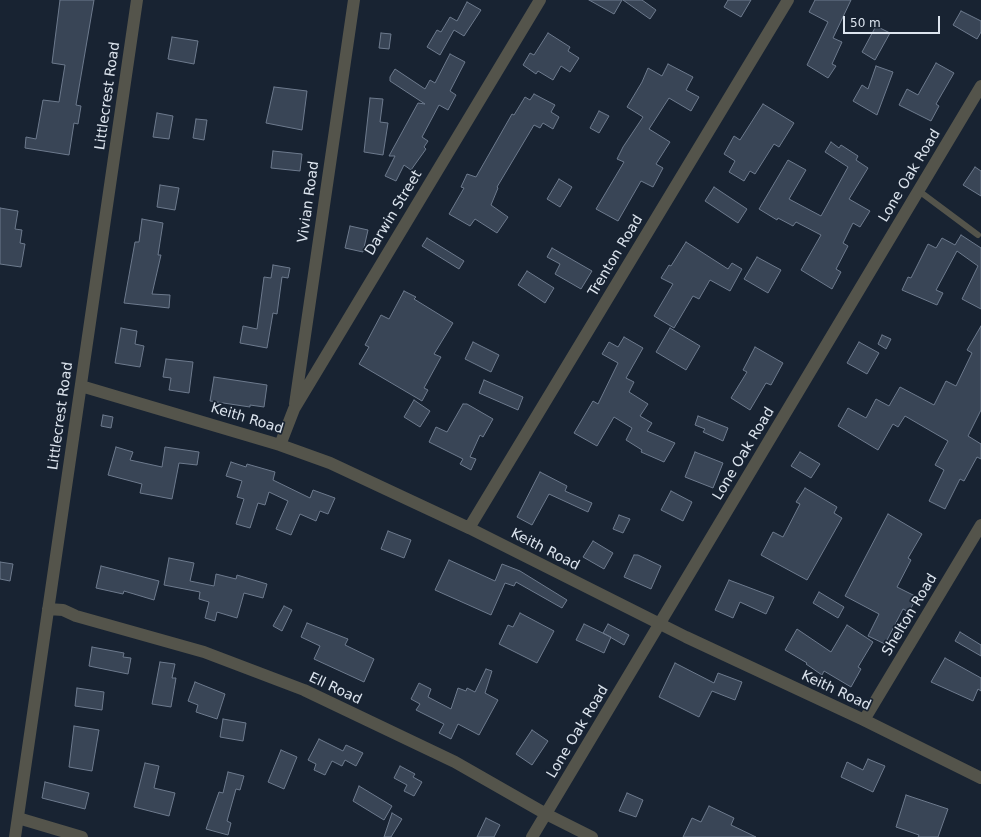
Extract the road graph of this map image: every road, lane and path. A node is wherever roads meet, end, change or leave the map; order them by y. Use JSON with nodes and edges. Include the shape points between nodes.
{"nodes":[{"id":1,"x":137,"y":0,"type":"edge"},
{"id":2,"x":354,"y":0,"type":"edge"},
{"id":3,"x":540,"y":0,"type":"edge"},
{"id":4,"x":788,"y":0,"type":"edge"},
{"id":5,"x":981,"y":86,"type":"edge"},
{"id":6,"x":919,"y":191,"type":"junction"},
{"id":7,"x":978,"y":235,"type":"dead end"},
{"id":8,"x":81,"y":386,"type":"junction"},
{"id":9,"x":294,"y":409,"type":"junction"},
{"id":10,"x":280,"y":445,"type":"junction"},
{"id":11,"x":981,"y":525,"type":"edge"},
{"id":12,"x":469,"y":528,"type":"junction"},
{"id":13,"x":48,"y":609,"type":"junction"},
{"id":14,"x":660,"y":624,"type":"junction"},
{"id":15,"x":864,"y":720,"type":"junction"},
{"id":16,"x":981,"y":778,"type":"edge"},
{"id":17,"x":546,"y":814,"type":"junction"},
{"id":18,"x":18,"y":818,"type":"junction"},
{"id":19,"x":15,"y":837,"type":"edge"},
{"id":20,"x":82,"y":837,"type":"edge"},
{"id":21,"x":532,"y":837,"type":"edge"},
{"id":22,"x":592,"y":837,"type":"edge"}],
"edges":[{"from":1,"to":8,"type":"street","name":"Littlecrest Road"},
{"from":2,"to":9,"type":"street","name":"Vivian Road"},
{"from":3,"to":9,"type":"street","name":"Darwin Street"},
{"from":4,"to":12,"type":"street","name":"Trenton Road"},
{"from":5,"to":6,"type":"street","name":"Lone Oak Road"},
{"from":6,"to":7,"type":"lane"},
{"from":6,"to":14,"type":"street","name":"Lone Oak Road"},
{"from":8,"to":10,"type":"street","name":"Keith Road"},
{"from":8,"to":13,"type":"street","name":"Littlecrest Road"},
{"from":9,"to":10,"type":"street","name":"Darwin Street"},
{"from":10,"to":12,"type":"street","name":"Keith Road","via":[[330,463]]},
{"from":11,"to":15,"type":"street","name":"Shelton Road"},
{"from":12,"to":14,"type":"street","name":"Keith Road"},
{"from":13,"to":17,"type":"street","name":"Ell Road","via":[[63,610],[76,616],[204,652],[304,690],[455,762]]},
{"from":13,"to":18,"type":"street","name":"Littlecrest Road"},
{"from":14,"to":15,"type":"street","name":"Keith Road"},
{"from":14,"to":17,"type":"street","name":"Lone Oak Road"},
{"from":15,"to":16,"type":"street","name":"Keith Road"},
{"from":17,"to":21,"type":"street","name":"Lone Oak Road"},
{"from":17,"to":22,"type":"street","name":"Ell Road"},
{"from":18,"to":19,"type":"street","name":"Littlecrest Road"},
{"from":18,"to":20,"type":"street"}]}
